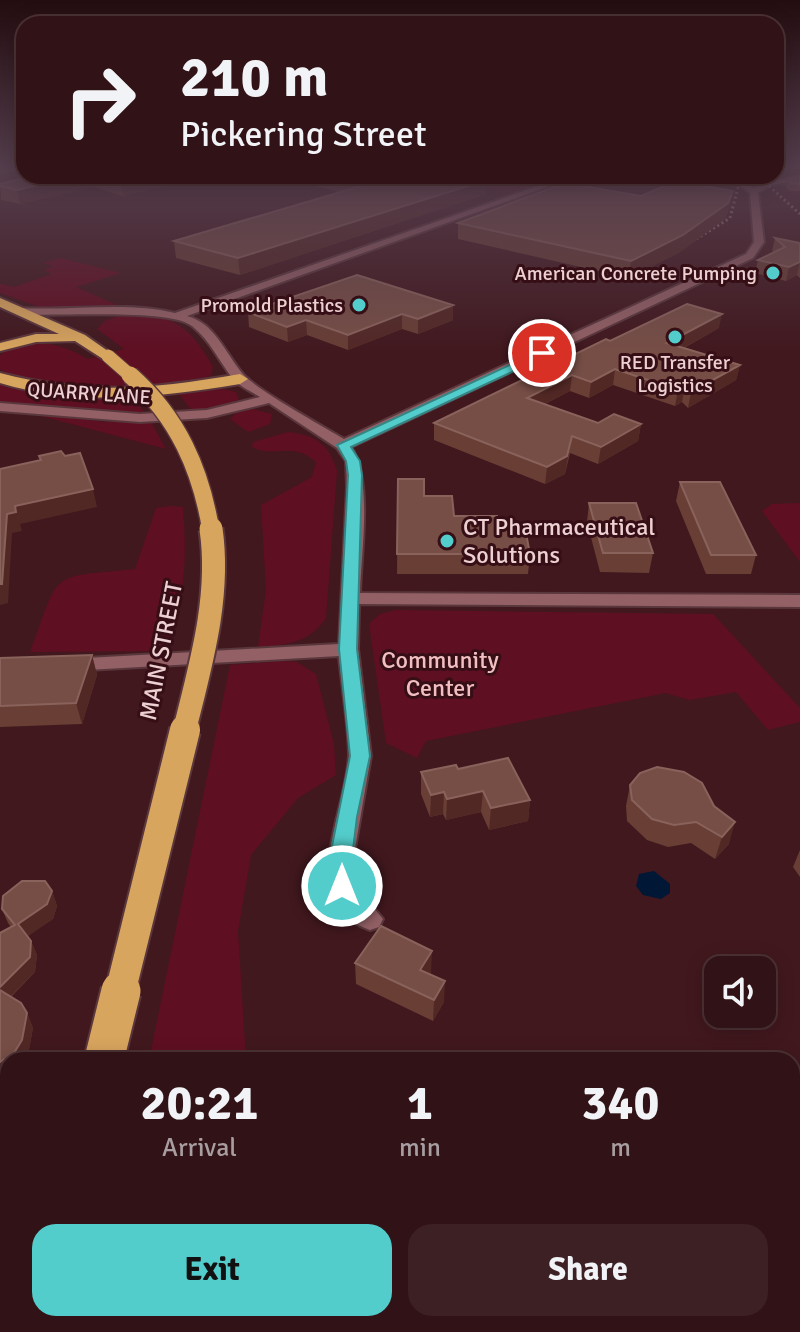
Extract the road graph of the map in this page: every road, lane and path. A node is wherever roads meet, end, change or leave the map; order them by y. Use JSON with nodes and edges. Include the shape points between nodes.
{"nodes":[{"id":1,"x":426,"y":228,"type":"edge"},
{"id":2,"x":758,"y":228,"type":"edge"},
{"id":3,"x":0,"y":302,"type":"edge"},
{"id":4,"x":20,"y":311,"type":"junction"},
{"id":5,"x":112,"y":311,"type":"junction"},
{"id":6,"x":179,"y":315,"type":"junction"},
{"id":7,"x":80,"y":338,"type":"junction"},
{"id":8,"x":1,"y":347,"type":"edge"},
{"id":9,"x":0,"y":378,"type":"edge"},
{"id":10,"x":240,"y":379,"type":"junction"},
{"id":11,"x":270,"y":399,"type":"junction"},
{"id":12,"x":0,"y":407,"type":"edge"},
{"id":13,"x":343,"y":445,"type":"junction"},
{"id":14,"x":351,"y":598,"type":"junction"},
{"id":15,"x":800,"y":601,"type":"edge"},
{"id":16,"x":348,"y":649,"type":"junction"},
{"id":17,"x":47,"y":666,"type":"edge"},
{"id":18,"x":370,"y":919,"type":"dead end"},
{"id":19,"x":106,"y":1052,"type":"edge"}],
"edges":[{"from":1,"to":6,"type":"street"},
{"from":2,"to":13,"type":"street","via":[[759,242],[750,256]]},
{"from":3,"to":4,"type":"highway","name":"MAIN STREET"},
{"from":4,"to":5,"type":"street"},
{"from":4,"to":7,"type":"highway","name":"MAIN STREET"},
{"from":4,"to":8,"type":"highway","via":[[17,330]]},
{"from":5,"to":6,"type":"street"},
{"from":5,"to":7,"type":"street"},
{"from":6,"to":10,"type":"street","via":[[207,332]]},
{"from":7,"to":8,"type":"highway","via":[[36,338]]},
{"from":7,"to":19,"type":"highway","name":"MAIN STREET","bridge":true,"via":[[130,373],[165,409],[195,461],[213,529],[215,568],[200,667]]},
{"from":9,"to":10,"type":"highway","via":[[45,389],[118,394]]},
{"from":10,"to":11,"type":"street"},
{"from":11,"to":12,"type":"street","name":"QUARRY LANE","via":[[207,414],[140,418]]},
{"from":11,"to":13,"type":"street"},
{"from":13,"to":14,"type":"street","via":[[355,475]]},
{"from":14,"to":15,"type":"street"},
{"from":14,"to":16,"type":"street"},
{"from":16,"to":17,"type":"street"},
{"from":16,"to":18,"type":"street","via":[[360,756],[340,866],[342,886]]}]}
